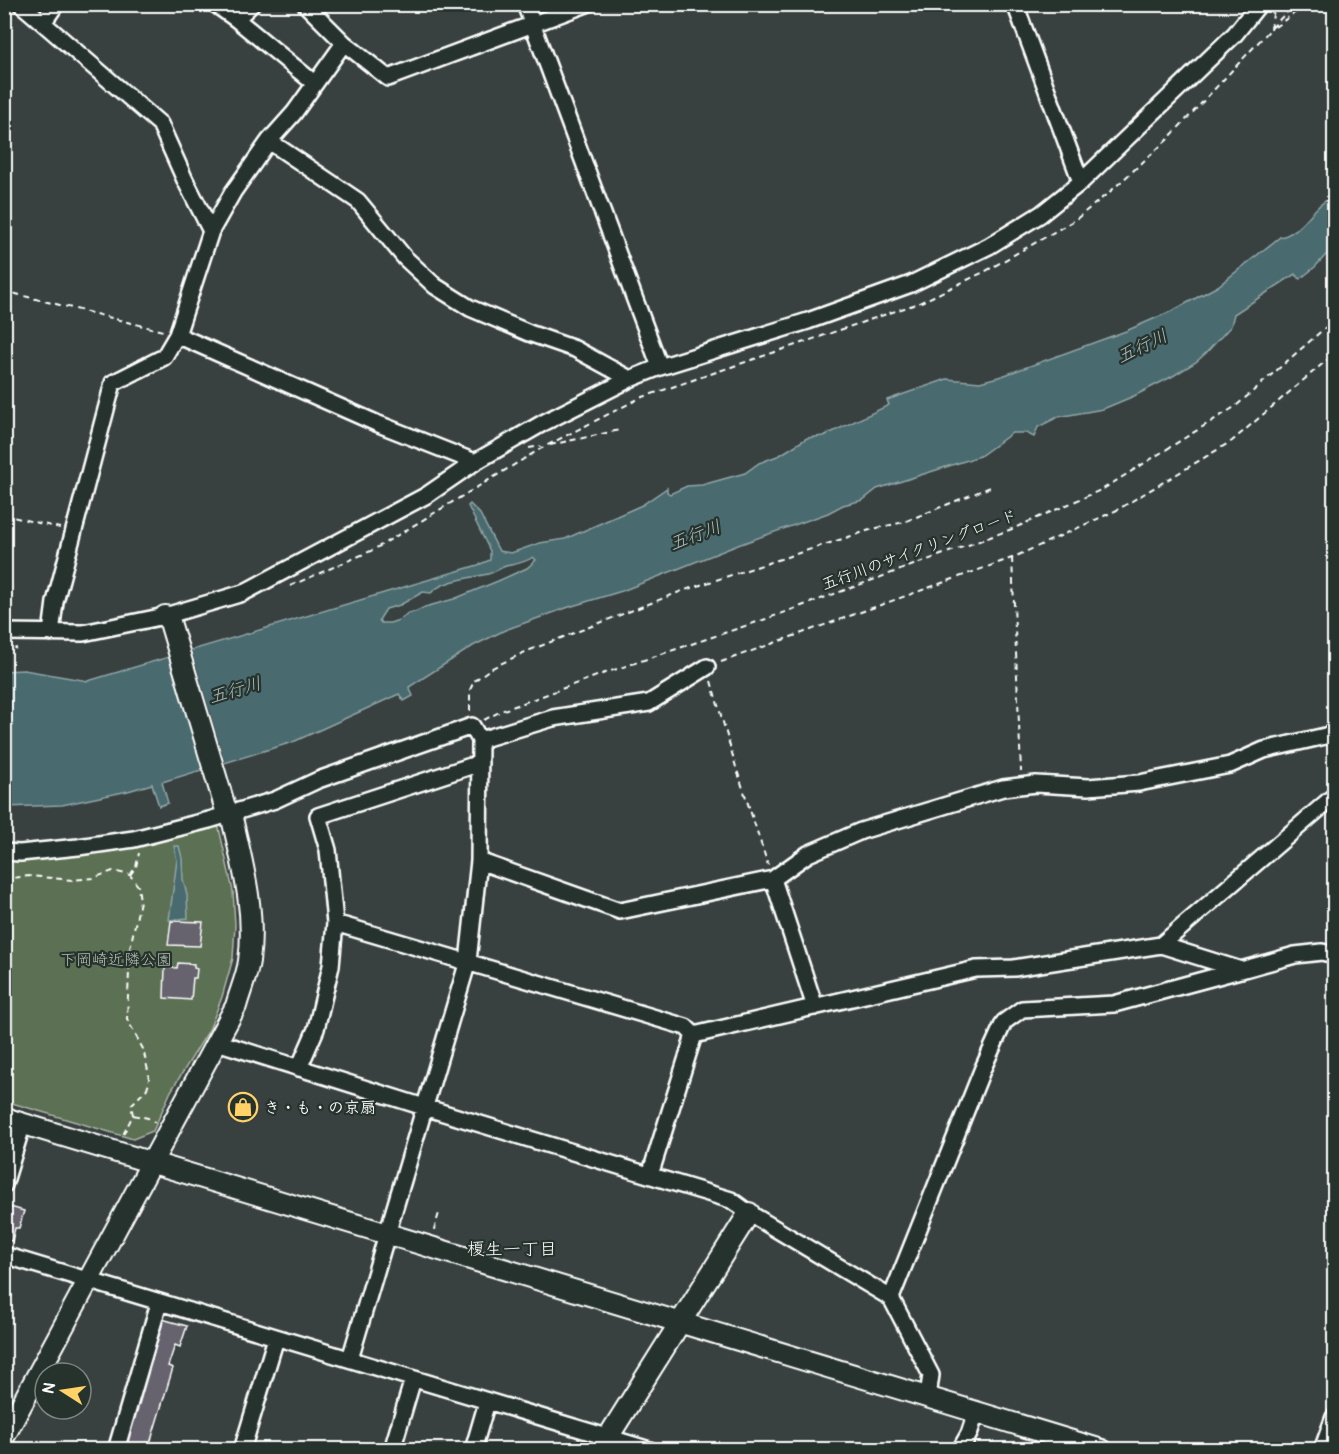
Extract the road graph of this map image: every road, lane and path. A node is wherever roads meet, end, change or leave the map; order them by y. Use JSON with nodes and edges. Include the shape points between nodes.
{"nodes":[{"id":1,"x":21,"y":4,"type":"edge"},
{"id":2,"x":56,"y":4,"type":"edge"},
{"id":3,"x":216,"y":4,"type":"edge"},
{"id":4,"x":252,"y":4,"type":"edge"},
{"id":5,"x":305,"y":4,"type":"edge"},
{"id":6,"x":525,"y":4,"type":"edge"},
{"id":7,"x":587,"y":4,"type":"edge"},
{"id":8,"x":1015,"y":4,"type":"edge"},
{"id":9,"x":1258,"y":4,"type":"edge"},
{"id":10,"x":1280,"y":4,"type":"edge"},
{"id":11,"x":1296,"y":4,"type":"edge"},
{"id":12,"x":1307,"y":4,"type":"edge"},
{"id":13,"x":236,"y":19,"type":"junction"},
{"id":14,"x":44,"y":23,"type":"junction"},
{"id":15,"x":532,"y":25,"type":"junction"},
{"id":16,"x":1271,"y":30,"type":"junction"},
{"id":17,"x":344,"y":43,"type":"junction"},
{"id":18,"x":314,"y":83,"type":"junction"},
{"id":19,"x":269,"y":141,"type":"junction"},
{"id":20,"x":1081,"y":182,"type":"junction"},
{"id":21,"x":211,"y":231,"type":"junction"},
{"id":22,"x":4,"y":291,"type":"edge"},
{"id":23,"x":1335,"y":320,"type":"edge"},
{"id":24,"x":177,"y":335,"type":"junction"},
{"id":25,"x":1335,"y":354,"type":"edge"},
{"id":26,"x":660,"y":367,"type":"junction"},
{"id":27,"x":630,"y":379,"type":"junction"},
{"id":28,"x":620,"y":430,"type":"dead end"},
{"id":29,"x":525,"y":449,"type":"dead end"},
{"id":30,"x":475,"y":462,"type":"junction"},
{"id":31,"x":993,"y":486,"type":"dead end"},
{"id":32,"x":4,"y":515,"type":"edge"},
{"id":33,"x":74,"y":531,"type":"junction"},
{"id":34,"x":1012,"y":558,"type":"junction"},
{"id":35,"x":167,"y":619,"type":"junction"},
{"id":36,"x":4,"y":632,"type":"edge"},
{"id":37,"x":51,"y":633,"type":"junction"},
{"id":38,"x":707,"y":667,"type":"junction"},
{"id":39,"x":476,"y":733,"type":"junction"},
{"id":40,"x":1335,"y":734,"type":"edge"},
{"id":41,"x":480,"y":763,"type":"junction"},
{"id":42,"x":1022,"y":786,"type":"junction"},
{"id":43,"x":1335,"y":796,"type":"edge"},
{"id":44,"x":228,"y":811,"type":"junction"},
{"id":45,"x":138,"y":838,"type":"junction"},
{"id":46,"x":4,"y":852,"type":"edge"},
{"id":47,"x":479,"y":861,"type":"junction"},
{"id":48,"x":130,"y":874,"type":"junction"},
{"id":49,"x":4,"y":879,"type":"edge"},
{"id":50,"x":773,"y":879,"type":"junction"},
{"id":51,"x":334,"y":923,"type":"junction"},
{"id":52,"x":1161,"y":945,"type":"junction"},
{"id":53,"x":1335,"y":955,"type":"edge"},
{"id":54,"x":468,"y":961,"type":"junction"},
{"id":55,"x":1241,"y":970,"type":"junction"},
{"id":56,"x":814,"y":1007,"type":"junction"},
{"id":57,"x":694,"y":1035,"type":"junction"},
{"id":58,"x":217,"y":1042,"type":"junction"},
{"id":59,"x":299,"y":1068,"type":"junction"},
{"id":60,"x":424,"y":1107,"type":"junction"},
{"id":61,"x":133,"y":1114,"type":"junction"},
{"id":62,"x":14,"y":1121,"type":"edge"},
{"id":63,"x":159,"y":1124,"type":"dead end"},
{"id":64,"x":121,"y":1140,"type":"dead end"},
{"id":65,"x":154,"y":1161,"type":"junction"},
{"id":66,"x":650,"y":1175,"type":"junction"},
{"id":67,"x":4,"y":1185,"type":"edge"},
{"id":68,"x":440,"y":1213,"type":"dead end"},
{"id":69,"x":749,"y":1213,"type":"junction"},
{"id":70,"x":386,"y":1234,"type":"junction"},
{"id":71,"x":433,"y":1235,"type":"dead end"},
{"id":72,"x":4,"y":1255,"type":"edge"},
{"id":73,"x":88,"y":1280,"type":"junction"},
{"id":74,"x":891,"y":1298,"type":"junction"},
{"id":75,"x":159,"y":1303,"type":"junction"},
{"id":76,"x":680,"y":1322,"type":"junction"},
{"id":77,"x":276,"y":1338,"type":"junction"},
{"id":78,"x":350,"y":1359,"type":"junction"},
{"id":79,"x":413,"y":1379,"type":"junction"},
{"id":80,"x":928,"y":1396,"type":"junction"},
{"id":81,"x":487,"y":1402,"type":"junction"},
{"id":82,"x":977,"y":1410,"type":"junction"},
{"id":83,"x":1335,"y":1417,"type":"edge"},
{"id":84,"x":4,"y":1437,"type":"edge"},
{"id":85,"x":604,"y":1443,"type":"edge"},
{"id":86,"x":116,"y":1449,"type":"edge"},
{"id":87,"x":242,"y":1449,"type":"edge"},
{"id":88,"x":392,"y":1449,"type":"edge"},
{"id":89,"x":473,"y":1449,"type":"edge"},
{"id":90,"x":650,"y":1449,"type":"edge"},
{"id":91,"x":960,"y":1449,"type":"edge"},
{"id":92,"x":1102,"y":1449,"type":"edge"},
{"id":93,"x":1322,"y":1449,"type":"edge"}],
"edges":[{"from":1,"to":14,"type":"street"},
{"from":2,"to":14,"type":"street"},
{"from":3,"to":13,"type":"street"},
{"from":4,"to":13,"type":"street"},
{"from":5,"to":17,"type":"street"},
{"from":6,"to":15,"type":"street"},
{"from":7,"to":15,"type":"street"},
{"from":8,"to":20,"type":"street"},
{"from":9,"to":20,"type":"street","via":[[1235,34]]},
{"from":10,"to":16,"type":"path","via":[[1273,14]]},
{"from":11,"to":16,"type":"path"},
{"from":12,"to":16,"type":"path"},
{"from":13,"to":18,"type":"street"},
{"from":14,"to":21,"type":"street","via":[[160,124]]},
{"from":15,"to":17,"type":"street","via":[[388,78]]},
{"from":15,"to":26,"type":"street"},
{"from":17,"to":18,"type":"street"},
{"from":18,"to":19,"type":"street"},
{"from":19,"to":21,"type":"street"},
{"from":19,"to":27,"type":"street","via":[[358,201],[405,258],[435,286],[470,308],[575,349]]},
{"from":20,"to":26,"type":"street","via":[[1041,214],[989,246],[911,284]]},
{"from":21,"to":24,"type":"street"},
{"from":22,"to":24,"type":"path"},
{"from":23,"to":39,"type":"path","name":"五行川のサイクリングロード","via":[[1236,406],[1103,489],[1012,529],[501,711]]},
{"from":24,"to":30,"type":"street"},
{"from":24,"to":33,"type":"street","via":[[164,357],[113,383]]},
{"from":25,"to":34,"type":"path","via":[[1232,441],[1117,510]]},
{"from":26,"to":27,"type":"street"},
{"from":27,"to":30,"type":"street"},
{"from":28,"to":29,"type":"path"},
{"from":30,"to":35,"type":"street","via":[[427,495],[243,593]]},
{"from":31,"to":39,"type":"path","via":[[904,522],[873,528],[682,591],[525,652],[474,681],[469,703]]},
{"from":32,"to":33,"type":"path"},
{"from":33,"to":37,"type":"street"},
{"from":34,"to":38,"type":"path"},
{"from":34,"to":42,"type":"path"},
{"from":35,"to":37,"type":"street","via":[[83,633]]},
{"from":35,"to":44,"type":"street"},
{"from":36,"to":37,"type":"street"},
{"from":38,"to":39,"type":"street","via":[[649,703]]},
{"from":38,"to":50,"type":"path"},
{"from":39,"to":41,"type":"street"},
{"from":39,"to":44,"type":"street","via":[[318,780],[275,800]]},
{"from":40,"to":42,"type":"street","via":[[1264,750],[1230,765],[1139,783]]},
{"from":41,"to":47,"type":"street"},
{"from":41,"to":51,"type":"street","via":[[318,816],[328,850]]},
{"from":42,"to":50,"type":"street","via":[[1003,788],[861,831],[808,854]]},
{"from":43,"to":52,"type":"street"},
{"from":44,"to":45,"type":"street"},
{"from":44,"to":58,"type":"street","via":[[249,897],[251,939],[249,964],[236,1006]]},
{"from":45,"to":46,"type":"street"},
{"from":45,"to":48,"type":"path","via":[[136,867]]},
{"from":47,"to":50,"type":"street","via":[[620,911]]},
{"from":47,"to":54,"type":"street"},
{"from":48,"to":49,"type":"path","via":[[113,871],[73,880],[29,876]]},
{"from":48,"to":61,"type":"path","via":[[138,886],[140,901],[130,948],[127,1019],[149,1075],[146,1090],[131,1106]]},
{"from":50,"to":56,"type":"street"},
{"from":51,"to":54,"type":"street"},
{"from":51,"to":59,"type":"street","via":[[331,966],[316,1029]]},
{"from":52,"to":55,"type":"street"},
{"from":52,"to":56,"type":"street","via":[[1014,968],[975,969]]},
{"from":53,"to":55,"type":"street","via":[[1295,955]]},
{"from":54,"to":57,"type":"street","via":[[686,1027]]},
{"from":54,"to":60,"type":"street"},
{"from":55,"to":74,"type":"street","via":[[1114,1004],[1022,1008],[1004,1022]]},
{"from":56,"to":57,"type":"street"},
{"from":57,"to":66,"type":"street"},
{"from":58,"to":59,"type":"street"},
{"from":58,"to":65,"type":"street"},
{"from":59,"to":60,"type":"street"},
{"from":60,"to":66,"type":"street"},
{"from":60,"to":70,"type":"street"},
{"from":61,"to":63,"type":"path"},
{"from":61,"to":64,"type":"path"},
{"from":62,"to":65,"type":"street"},
{"from":62,"to":67,"type":"street"},
{"from":65,"to":70,"type":"street"},
{"from":65,"to":73,"type":"street"},
{"from":66,"to":69,"type":"street","via":[[731,1200]]},
{"from":68,"to":71,"type":"path"},
{"from":69,"to":74,"type":"street"},
{"from":69,"to":76,"type":"street"},
{"from":70,"to":76,"type":"street"},
{"from":70,"to":78,"type":"street"},
{"from":72,"to":73,"type":"street"},
{"from":73,"to":75,"type":"street"},
{"from":73,"to":84,"type":"street"},
{"from":74,"to":80,"type":"street","via":[[931,1375]]},
{"from":75,"to":77,"type":"street"},
{"from":75,"to":86,"type":"street"},
{"from":76,"to":80,"type":"street"},
{"from":76,"to":85,"type":"street"},
{"from":77,"to":78,"type":"street"},
{"from":77,"to":87,"type":"street"},
{"from":78,"to":79,"type":"street"},
{"from":79,"to":81,"type":"street"},
{"from":79,"to":88,"type":"street"},
{"from":80,"to":82,"type":"street"},
{"from":81,"to":85,"type":"street"},
{"from":81,"to":89,"type":"street"},
{"from":82,"to":91,"type":"street"},
{"from":82,"to":92,"type":"street"},
{"from":83,"to":93,"type":"street"},
{"from":85,"to":90,"type":"street"}]}
